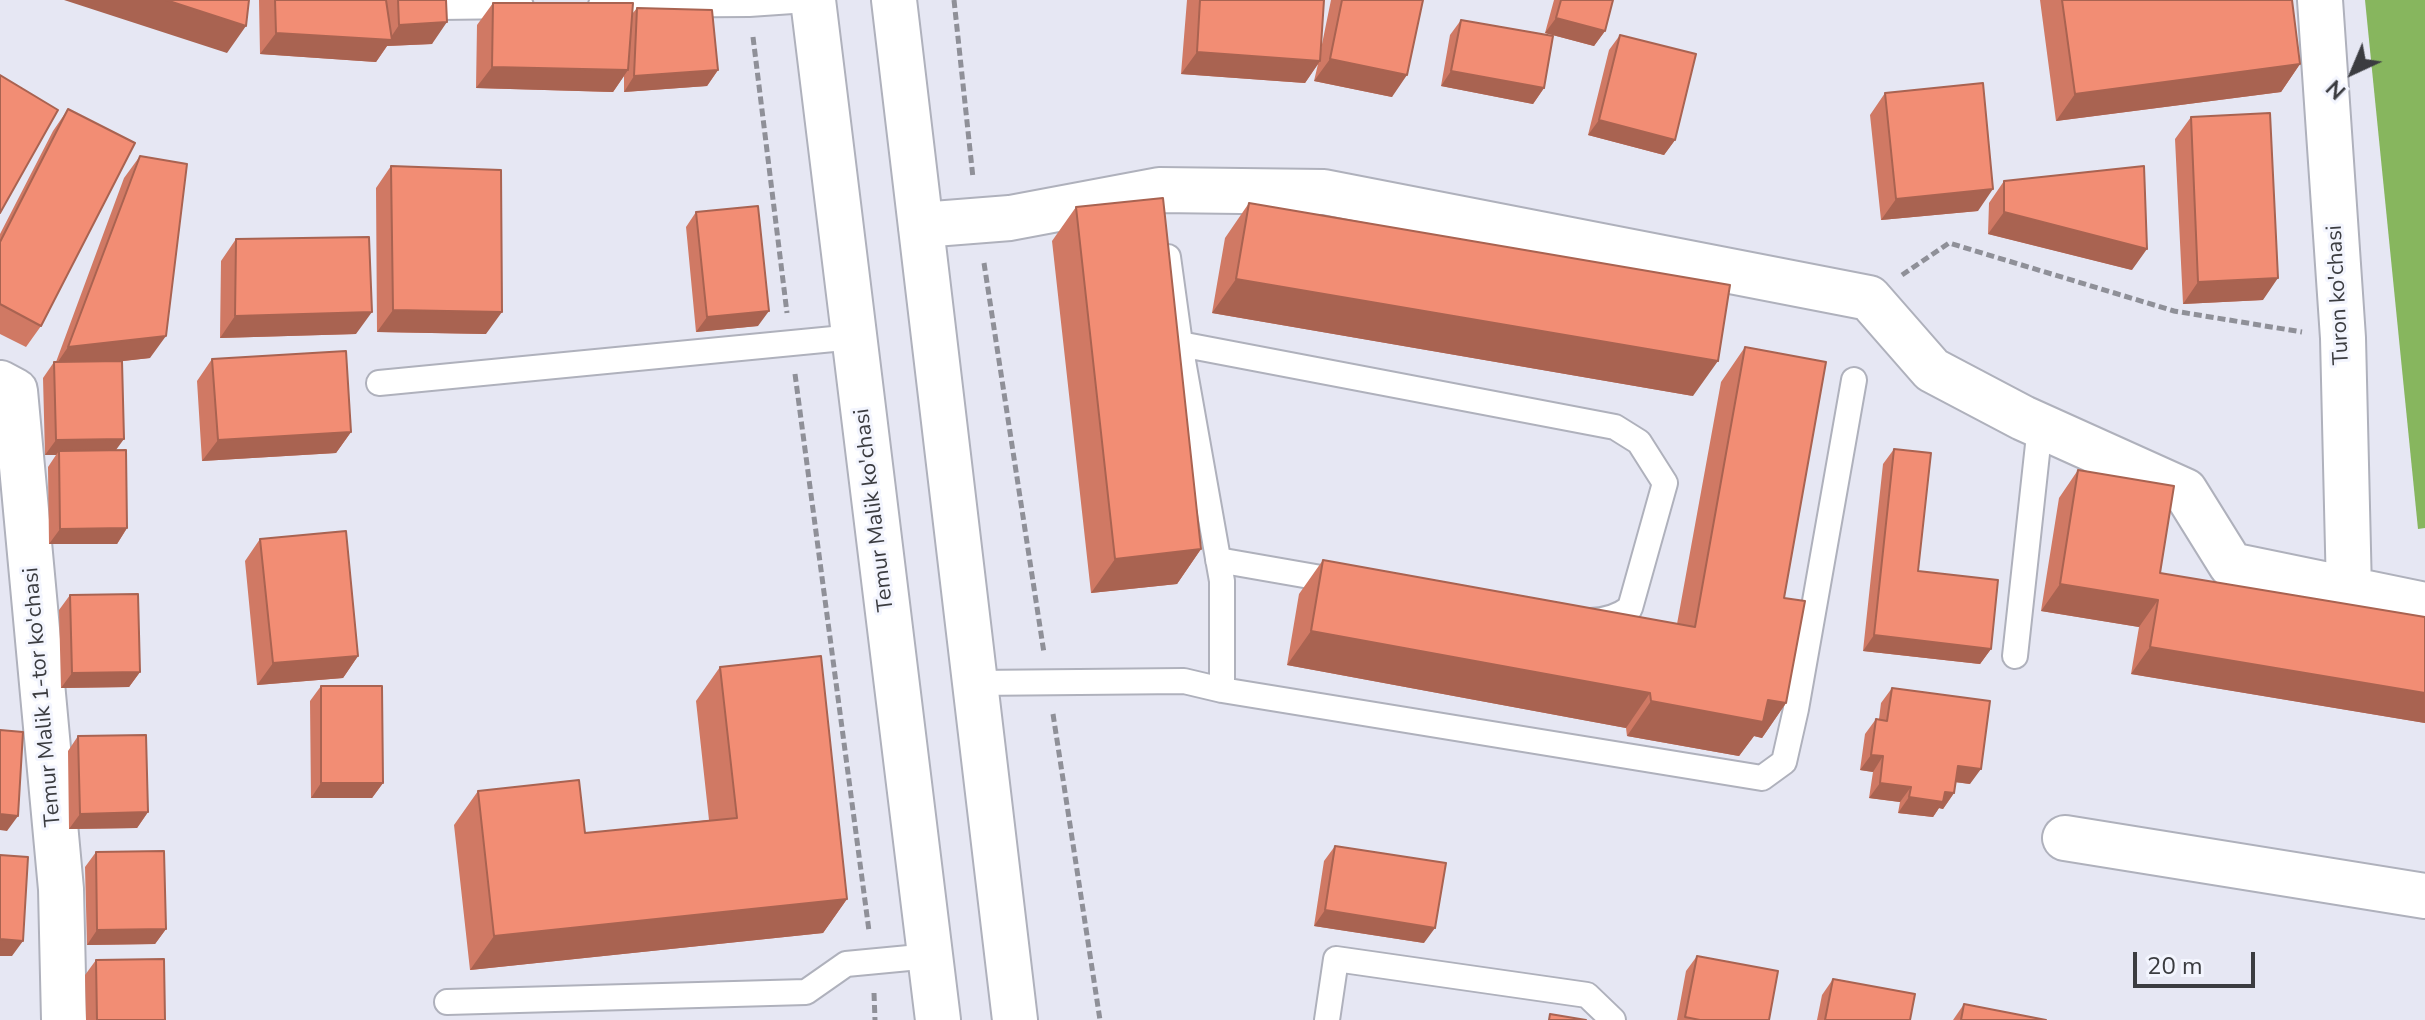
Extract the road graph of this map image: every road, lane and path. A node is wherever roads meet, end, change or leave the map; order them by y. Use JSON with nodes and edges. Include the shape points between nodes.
{"nodes":[{"id":1,"x":807,"y":0,"type":"edge"},
{"id":2,"x":813,"y":0,"type":"edge"},
{"id":3,"x":894,"y":0,"type":"edge"},
{"id":4,"x":954,"y":0,"type":"edge"},
{"id":5,"x":2320,"y":0,"type":"edge"},
{"id":6,"x":749,"y":4,"type":"junction"},
{"id":7,"x":548,"y":6,"type":"edge"},
{"id":8,"x":578,"y":6,"type":"edge"},
{"id":9,"x":439,"y":7,"type":"edge"},
{"id":10,"x":1163,"y":215,"type":"junction"},
{"id":11,"x":978,"y":220,"type":"junction"},
{"id":12,"x":921,"y":225,"type":"junction"},
{"id":13,"x":1869,"y":298,"type":"junction"},
{"id":14,"x":854,"y":337,"type":"junction"},
{"id":15,"x":2343,"y":338,"type":"junction"},
{"id":16,"x":791,"y":343,"type":"junction"},
{"id":17,"x":1180,"y":344,"type":"junction"},
{"id":18,"x":1854,"y":380,"type":"dead end"},
{"id":19,"x":0,"y":383,"type":"edge"},
{"id":20,"x":379,"y":383,"type":"dead end"},
{"id":21,"x":2040,"y":426,"type":"junction"},
{"id":22,"x":1218,"y":560,"type":"junction"},
{"id":23,"x":1369,"y":586,"type":"edge"},
{"id":24,"x":2349,"y":591,"type":"junction"},
{"id":25,"x":2425,"y":605,"type":"edge"},
{"id":26,"x":1565,"y":620,"type":"edge"},
{"id":27,"x":2015,"y":656,"type":"dead end"},
{"id":28,"x":1048,"y":682,"type":"junction"},
{"id":29,"x":974,"y":683,"type":"junction"},
{"id":30,"x":1222,"y":690,"type":"junction"},
{"id":31,"x":2065,"y":838,"type":"dead end"},
{"id":32,"x":2425,"y":896,"type":"edge"},
{"id":33,"x":930,"y":956,"type":"junction"},
{"id":34,"x":873,"y":961,"type":"junction"},
{"id":35,"x":447,"y":1002,"type":"dead end"},
{"id":36,"x":64,"y":1020,"type":"edge"},
{"id":37,"x":875,"y":1020,"type":"edge"},
{"id":38,"x":938,"y":1020,"type":"edge"},
{"id":39,"x":1015,"y":1020,"type":"edge"},
{"id":40,"x":1100,"y":1020,"type":"edge"},
{"id":41,"x":1327,"y":1020,"type":"edge"},
{"id":42,"x":1613,"y":1020,"type":"edge"}],
"edges":[{"from":1,"to":6,"type":"lane"},
{"from":2,"to":14,"type":"main road","name":"Temur Malik ko'chasi"},
{"from":3,"to":12,"type":"main road"},
{"from":4,"to":11,"type":"path"},
{"from":5,"to":15,"type":"main road","name":"Turon ko'chasi"},
{"from":6,"to":8,"type":"lane"},
{"from":6,"to":16,"type":"path"},
{"from":7,"to":9,"type":"lane"},
{"from":10,"to":11,"type":"main road"},
{"from":10,"to":13,"type":"main road","via":[[1324,192]]},
{"from":10,"to":17,"type":"lane"},
{"from":11,"to":12,"type":"main road"},
{"from":11,"to":28,"type":"path"},
{"from":12,"to":29,"type":"main road"},
{"from":13,"to":15,"type":"path","via":[[1949,243],[2174,311]]},
{"from":13,"to":21,"type":"main road","via":[[1932,370]]},
{"from":14,"to":16,"type":"lane"},
{"from":14,"to":33,"type":"main road","name":"Temur Malik ko'chasi"},
{"from":15,"to":24,"type":"main road","name":"Turon ko'chasi"},
{"from":16,"to":20,"type":"lane"},
{"from":16,"to":34,"type":"path"},
{"from":17,"to":22,"type":"lane"},
{"from":17,"to":26,"type":"lane","via":[[1615,427],[1639,442],[1665,483],[1630,608],[1599,621]]},
{"from":18,"to":30,"type":"lane","via":[[1784,762],[1762,778]]},
{"from":19,"to":36,"type":"main road","name":"Temur Malik 1-tor ko'chasi","via":[[15,391],[17,406],[61,889]]},
{"from":21,"to":24,"type":"main road","via":[[2185,491],[2231,565]]},
{"from":21,"to":27,"type":"lane"},
{"from":22,"to":23,"type":"lane"},
{"from":22,"to":30,"type":"lane"},
{"from":24,"to":25,"type":"main road"},
{"from":28,"to":29,"type":"lane"},
{"from":28,"to":30,"type":"lane","via":[[1184,681]]},
{"from":28,"to":40,"type":"path"},
{"from":29,"to":39,"type":"main road"},
{"from":31,"to":32,"type":"main road"},
{"from":33,"to":34,"type":"lane"},
{"from":33,"to":38,"type":"main road","name":"Temur Malik ko'chasi"},
{"from":34,"to":35,"type":"lane","via":[[846,964],[806,992]]},
{"from":34,"to":37,"type":"path"},
{"from":41,"to":42,"type":"lane","via":[[1336,959],[1587,995]]}]}
